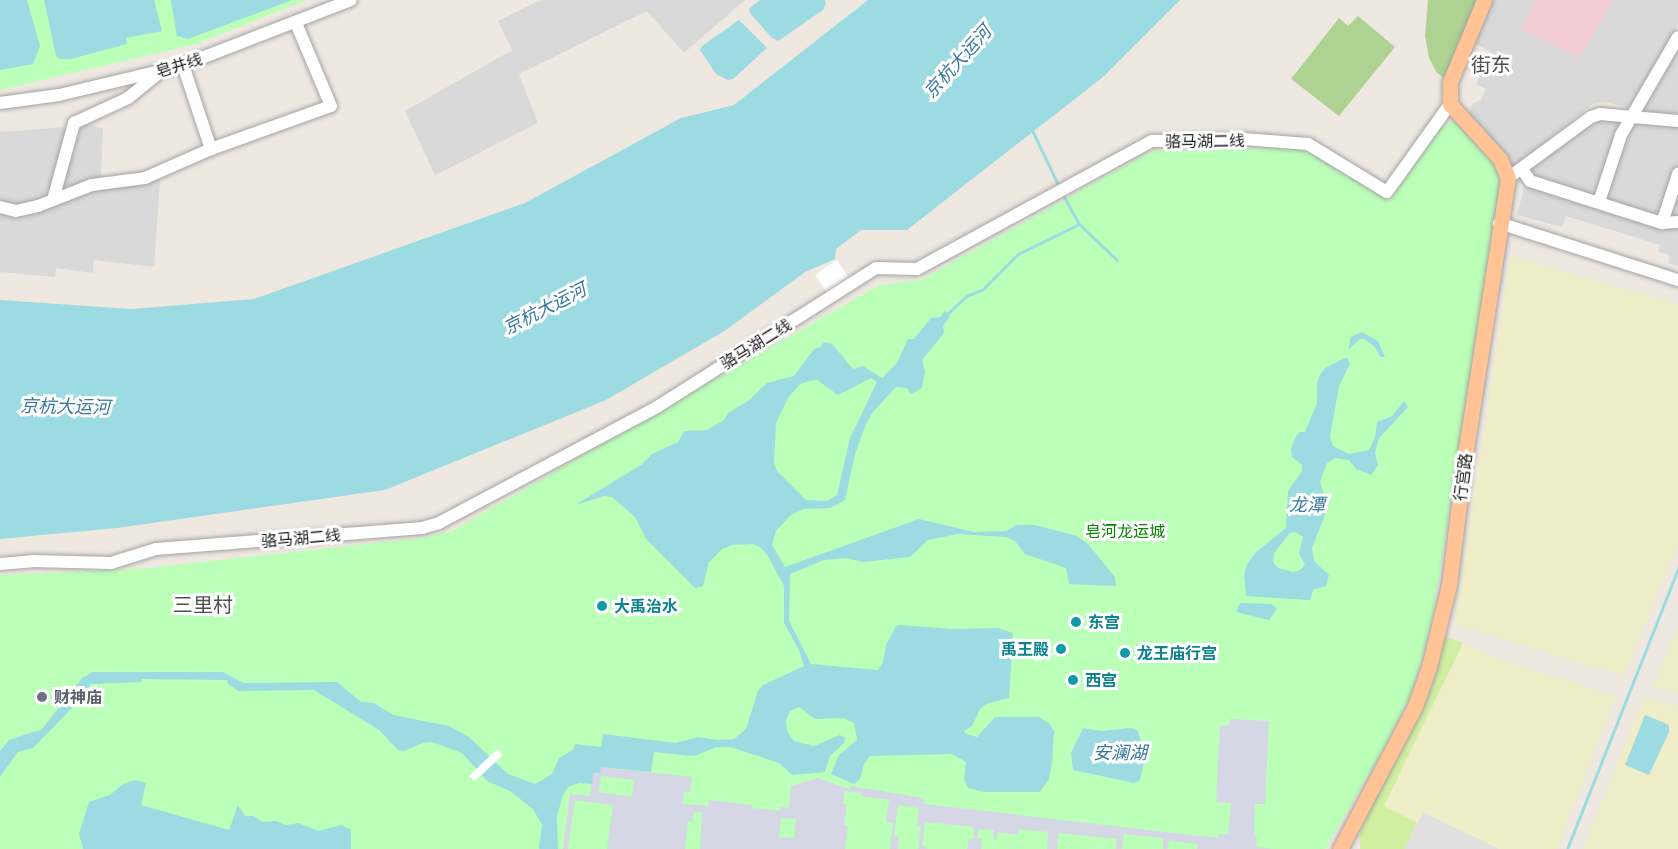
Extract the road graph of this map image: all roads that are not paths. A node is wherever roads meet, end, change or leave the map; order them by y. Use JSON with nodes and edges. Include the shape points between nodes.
{"nodes":[{"id":1,"x":351,"y":0,"type":"edge"},
{"id":2,"x":1484,"y":0,"type":"edge"},
{"id":3,"x":296,"y":23,"type":"junction"},
{"id":4,"x":1678,"y":37,"type":"edge"},
{"id":5,"x":183,"y":65,"type":"junction"},
{"id":6,"x":162,"y":71,"type":"junction"},
{"id":7,"x":0,"y":103,"type":"edge"},
{"id":8,"x":1450,"y":104,"type":"junction"},
{"id":9,"x":1631,"y":117,"type":"junction"},
{"id":10,"x":1678,"y":120,"type":"edge"},
{"id":11,"x":211,"y":148,"type":"junction"},
{"id":12,"x":1522,"y":169,"type":"junction"},
{"id":13,"x":1678,"y":174,"type":"edge"},
{"id":14,"x":1508,"y":178,"type":"junction"},
{"id":15,"x":53,"y":200,"type":"junction"},
{"id":16,"x":1599,"y":202,"type":"junction"},
{"id":17,"x":0,"y":207,"type":"edge"},
{"id":18,"x":1678,"y":222,"type":"edge"},
{"id":19,"x":1499,"y":223,"type":"junction"},
{"id":20,"x":1662,"y":223,"type":"junction"},
{"id":21,"x":1678,"y":280,"type":"edge"},
{"id":22,"x":0,"y":564,"type":"edge"},
{"id":23,"x":1355,"y":820,"type":"junction"},
{"id":24,"x":1340,"y":849,"type":"edge"},
{"id":25,"x":1349,"y":849,"type":"edge"}],
"edges":[{"from":1,"to":3,"type":"street","name":"皂井线"},
{"from":2,"to":8,"type":"main road","via":[[1450,82]]},
{"from":3,"to":5,"type":"street","name":"皂井线"},
{"from":3,"to":11,"type":"street","via":[[331,106]]},
{"from":4,"to":9,"type":"street"},
{"from":5,"to":6,"type":"street","name":"皂井线"},
{"from":5,"to":11,"type":"street"},
{"from":6,"to":7,"type":"street","name":"皂井线","via":[[59,95]]},
{"from":6,"to":15,"type":"street","via":[[128,98],[74,123]]},
{"from":8,"to":14,"type":"main road","via":[[1500,159]]},
{"from":8,"to":22,"type":"street","name":"骆马湖二线","via":[[1387,192],[1308,144],[1152,141],[917,269],[876,268],[657,407],[439,523],[422,528],[156,549],[111,563]]},
{"from":9,"to":10,"type":"street"},
{"from":9,"to":12,"type":"street","via":[[1592,117]]},
{"from":9,"to":16,"type":"street","via":[[1621,135]]},
{"from":11,"to":15,"type":"street","via":[[145,178],[92,185]]},
{"from":12,"to":14,"type":"street"},
{"from":12,"to":16,"type":"street","via":[[1530,181]]},
{"from":13,"to":20,"type":"street"},
{"from":14,"to":19,"type":"main road","name":"行宫路"},
{"from":15,"to":17,"type":"street","via":[[16,211]]},
{"from":16,"to":20,"type":"street"},
{"from":18,"to":20,"type":"street"},
{"from":19,"to":21,"type":"street"},
{"from":19,"to":23,"type":"main road","name":"行宫路","via":[[1443,613],[1415,706]]},
{"from":23,"to":24,"type":"main road","name":"行宫路"},
{"from":23,"to":25,"type":"street"}]}
